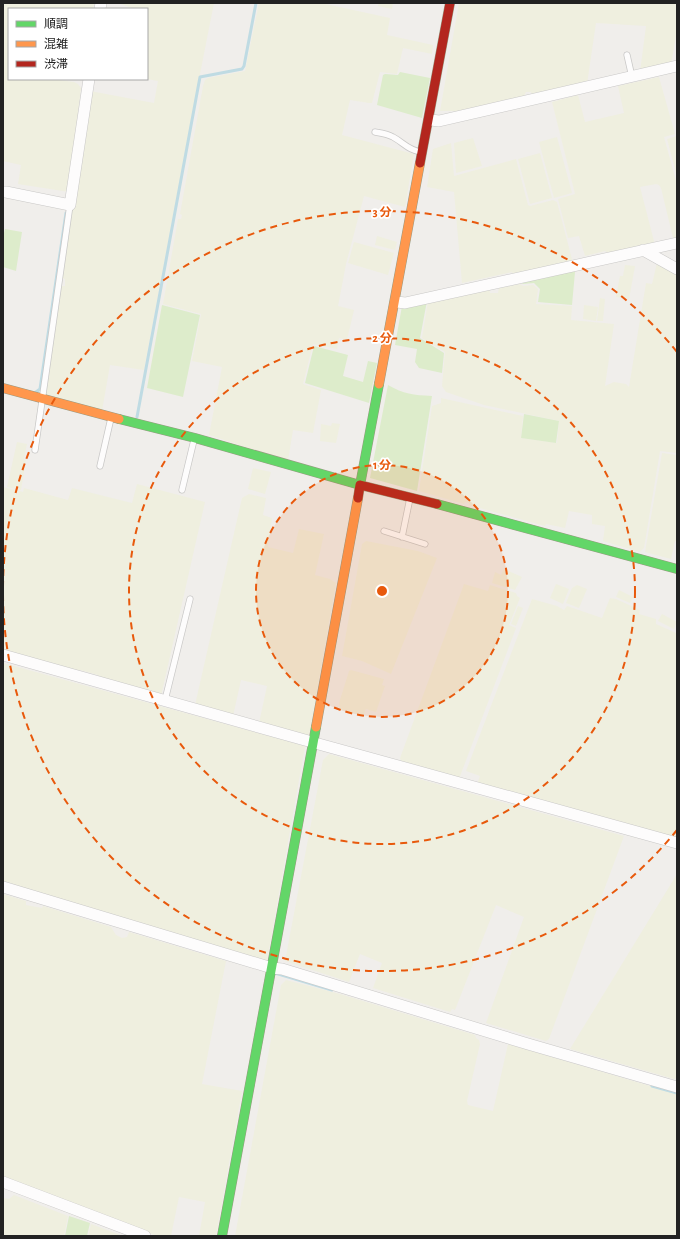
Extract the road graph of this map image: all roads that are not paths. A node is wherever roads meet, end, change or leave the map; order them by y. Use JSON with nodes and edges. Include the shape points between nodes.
{"nodes":[{"id":1,"x":450,"y":3,"type":"edge"},
{"id":2,"x":627,"y":55,"type":"dead end"},
{"id":3,"x":677,"y":66,"type":"edge"},
{"id":4,"x":632,"y":77,"type":"junction"},
{"id":5,"x":89,"y":80,"type":"edge"},
{"id":6,"x":432,"y":120,"type":"junction"},
{"id":7,"x":375,"y":132,"type":"dead end"},
{"id":8,"x":419,"y":152,"type":"junction"},
{"id":9,"x":3,"y":192,"type":"edge"},
{"id":10,"x":69,"y":204,"type":"junction"},
{"id":11,"x":677,"y":243,"type":"edge"},
{"id":12,"x":643,"y":250,"type":"junction"},
{"id":13,"x":677,"y":269,"type":"edge"},
{"id":14,"x":398,"y":302,"type":"junction"},
{"id":15,"x":3,"y":388,"type":"edge"},
{"id":16,"x":42,"y":402,"type":"junction"},
{"id":17,"x":110,"y":420,"type":"junction"},
{"id":18,"x":194,"y":442,"type":"junction"},
{"id":19,"x":35,"y":450,"type":"dead end"},
{"id":20,"x":100,"y":466,"type":"dead end"},
{"id":21,"x":364,"y":486,"type":"junction"},
{"id":22,"x":182,"y":490,"type":"dead end"},
{"id":23,"x":409,"y":502,"type":"junction"},
{"id":24,"x":384,"y":531,"type":"dead end"},
{"id":25,"x":402,"y":537,"type":"junction"},
{"id":26,"x":425,"y":544,"type":"dead end"},
{"id":27,"x":677,"y":569,"type":"edge"},
{"id":28,"x":190,"y":599,"type":"dead end"},
{"id":29,"x":3,"y":655,"type":"edge"},
{"id":30,"x":165,"y":700,"type":"junction"},
{"id":31,"x":316,"y":743,"type":"junction"},
{"id":32,"x":677,"y":844,"type":"edge"},
{"id":33,"x":3,"y":887,"type":"edge"},
{"id":34,"x":276,"y":969,"type":"junction"},
{"id":35,"x":677,"y":1087,"type":"edge"},
{"id":36,"x":3,"y":1182,"type":"edge"},
{"id":37,"x":145,"y":1236,"type":"edge"},
{"id":38,"x":222,"y":1236,"type":"edge"}],
"edges":[{"from":1,"to":6,"type":"street"},
{"from":2,"to":4,"type":"lane"},
{"from":3,"to":4,"type":"street"},
{"from":4,"to":6,"type":"street"},
{"from":5,"to":10,"type":"street"},
{"from":6,"to":8,"type":"street"},
{"from":7,"to":8,"type":"lane","via":[[393,137]]},
{"from":8,"to":14,"type":"street"},
{"from":9,"to":10,"type":"street"},
{"from":10,"to":16,"type":"lane"},
{"from":11,"to":12,"type":"street"},
{"from":12,"to":13,"type":"street"},
{"from":12,"to":14,"type":"street"},
{"from":14,"to":21,"type":"street"},
{"from":15,"to":16,"type":"street"},
{"from":16,"to":17,"type":"street"},
{"from":16,"to":19,"type":"lane"},
{"from":17,"to":18,"type":"street"},
{"from":17,"to":20,"type":"lane"},
{"from":18,"to":21,"type":"street"},
{"from":18,"to":22,"type":"lane"},
{"from":21,"to":23,"type":"street"},
{"from":21,"to":31,"type":"street"},
{"from":23,"to":25,"type":"lane"},
{"from":23,"to":27,"type":"street"},
{"from":24,"to":25,"type":"lane"},
{"from":25,"to":26,"type":"lane"},
{"from":28,"to":30,"type":"lane"},
{"from":29,"to":30,"type":"street"},
{"from":30,"to":31,"type":"street"},
{"from":31,"to":32,"type":"street"},
{"from":31,"to":34,"type":"street"},
{"from":33,"to":34,"type":"street"},
{"from":34,"to":35,"type":"street"},
{"from":34,"to":38,"type":"street"},
{"from":36,"to":37,"type":"street"}]}
